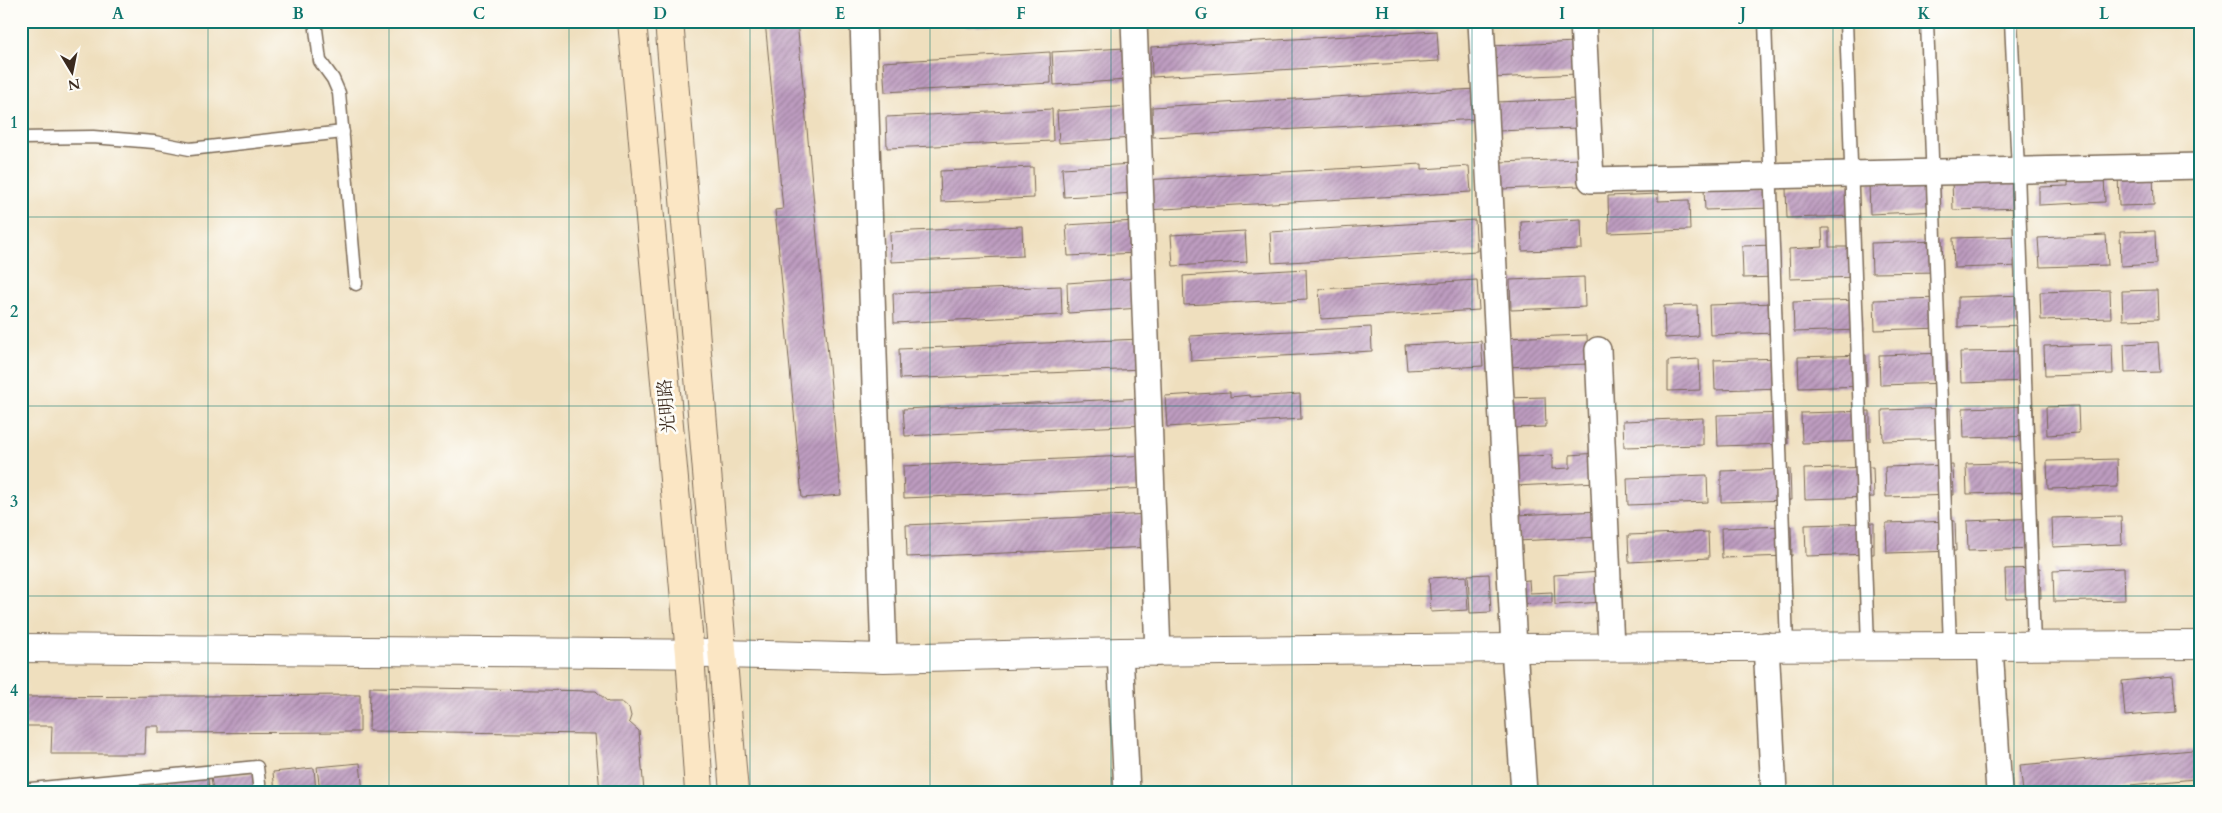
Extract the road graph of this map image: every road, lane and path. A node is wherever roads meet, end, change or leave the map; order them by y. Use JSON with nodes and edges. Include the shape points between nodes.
{"nodes":[{"id":1,"x":315,"y":21,"type":"edge"},
{"id":2,"x":632,"y":21,"type":"edge"},
{"id":3,"x":669,"y":21,"type":"edge"},
{"id":4,"x":863,"y":21,"type":"edge"},
{"id":5,"x":1134,"y":21,"type":"edge"},
{"id":6,"x":1481,"y":21,"type":"edge"},
{"id":7,"x":1583,"y":21,"type":"edge"},
{"id":8,"x":1765,"y":21,"type":"edge"},
{"id":9,"x":1846,"y":21,"type":"edge"},
{"id":10,"x":1927,"y":21,"type":"edge"},
{"id":11,"x":2011,"y":21,"type":"edge"},
{"id":12,"x":343,"y":132,"type":"junction"},
{"id":13,"x":21,"y":138,"type":"edge"},
{"id":14,"x":2201,"y":166,"type":"edge"},
{"id":15,"x":2018,"y":170,"type":"junction"},
{"id":16,"x":1932,"y":172,"type":"junction"},
{"id":17,"x":1851,"y":174,"type":"junction"},
{"id":18,"x":1770,"y":176,"type":"junction"},
{"id":19,"x":356,"y":284,"type":"dead end"},
{"id":20,"x":1598,"y":350,"type":"dead end"},
{"id":21,"x":1777,"y":645,"type":"junction"},
{"id":22,"x":2201,"y":645,"type":"edge"},
{"id":23,"x":1868,"y":646,"type":"junction"},
{"id":24,"x":1950,"y":646,"type":"junction"},
{"id":25,"x":2034,"y":646,"type":"junction"},
{"id":26,"x":1990,"y":647,"type":"junction"},
{"id":27,"x":21,"y":648,"type":"edge"},
{"id":28,"x":1514,"y":648,"type":"junction"},
{"id":29,"x":1611,"y":648,"type":"junction"},
{"id":30,"x":1120,"y":652,"type":"junction"},
{"id":31,"x":1158,"y":653,"type":"junction"},
{"id":32,"x":690,"y":654,"type":"junction"},
{"id":33,"x":722,"y":654,"type":"junction"},
{"id":34,"x":884,"y":658,"type":"junction"},
{"id":35,"x":21,"y":790,"type":"edge"},
{"id":36,"x":260,"y":792,"type":"edge"},
{"id":37,"x":700,"y":792,"type":"edge"},
{"id":38,"x":734,"y":792,"type":"edge"},
{"id":39,"x":1127,"y":792,"type":"edge"},
{"id":40,"x":1524,"y":792,"type":"edge"},
{"id":41,"x":1774,"y":792,"type":"edge"},
{"id":42,"x":1999,"y":792,"type":"edge"}],
"edges":[{"from":1,"to":12,"type":"lane","via":[[320,61],[339,93]]},
{"from":2,"to":32,"type":"main road","name":"光明路"},
{"from":3,"to":33,"type":"main road","name":"光明路"},
{"from":4,"to":34,"type":"street"},
{"from":5,"to":31,"type":"street"},
{"from":6,"to":28,"type":"street"},
{"from":7,"to":18,"type":"street","via":[[1591,180]]},
{"from":8,"to":18,"type":"lane"},
{"from":9,"to":17,"type":"lane"},
{"from":10,"to":16,"type":"lane"},
{"from":11,"to":15,"type":"lane"},
{"from":12,"to":13,"type":"lane","via":[[190,149],[154,142],[93,137]]},
{"from":12,"to":19,"type":"lane"},
{"from":14,"to":15,"type":"street"},
{"from":15,"to":16,"type":"street"},
{"from":15,"to":25,"type":"lane"},
{"from":16,"to":17,"type":"street"},
{"from":16,"to":24,"type":"lane"},
{"from":17,"to":18,"type":"street"},
{"from":17,"to":23,"type":"lane"},
{"from":18,"to":21,"type":"lane"},
{"from":20,"to":29,"type":"street"},
{"from":21,"to":23,"type":"street"},
{"from":21,"to":29,"type":"street"},
{"from":21,"to":41,"type":"street"},
{"from":22,"to":25,"type":"street"},
{"from":23,"to":24,"type":"street"},
{"from":24,"to":26,"type":"street"},
{"from":25,"to":26,"type":"street"},
{"from":26,"to":42,"type":"street"},
{"from":27,"to":32,"type":"street"},
{"from":28,"to":29,"type":"street"},
{"from":28,"to":31,"type":"street"},
{"from":28,"to":40,"type":"street"},
{"from":30,"to":31,"type":"street"},
{"from":30,"to":34,"type":"street"},
{"from":30,"to":39,"type":"street"},
{"from":32,"to":33,"type":"street"},
{"from":32,"to":37,"type":"main road","name":"光明路"},
{"from":33,"to":34,"type":"street"},
{"from":33,"to":38,"type":"main road","name":"光明路"},
{"from":35,"to":36,"type":"lane","via":[[258,767]]}]}
